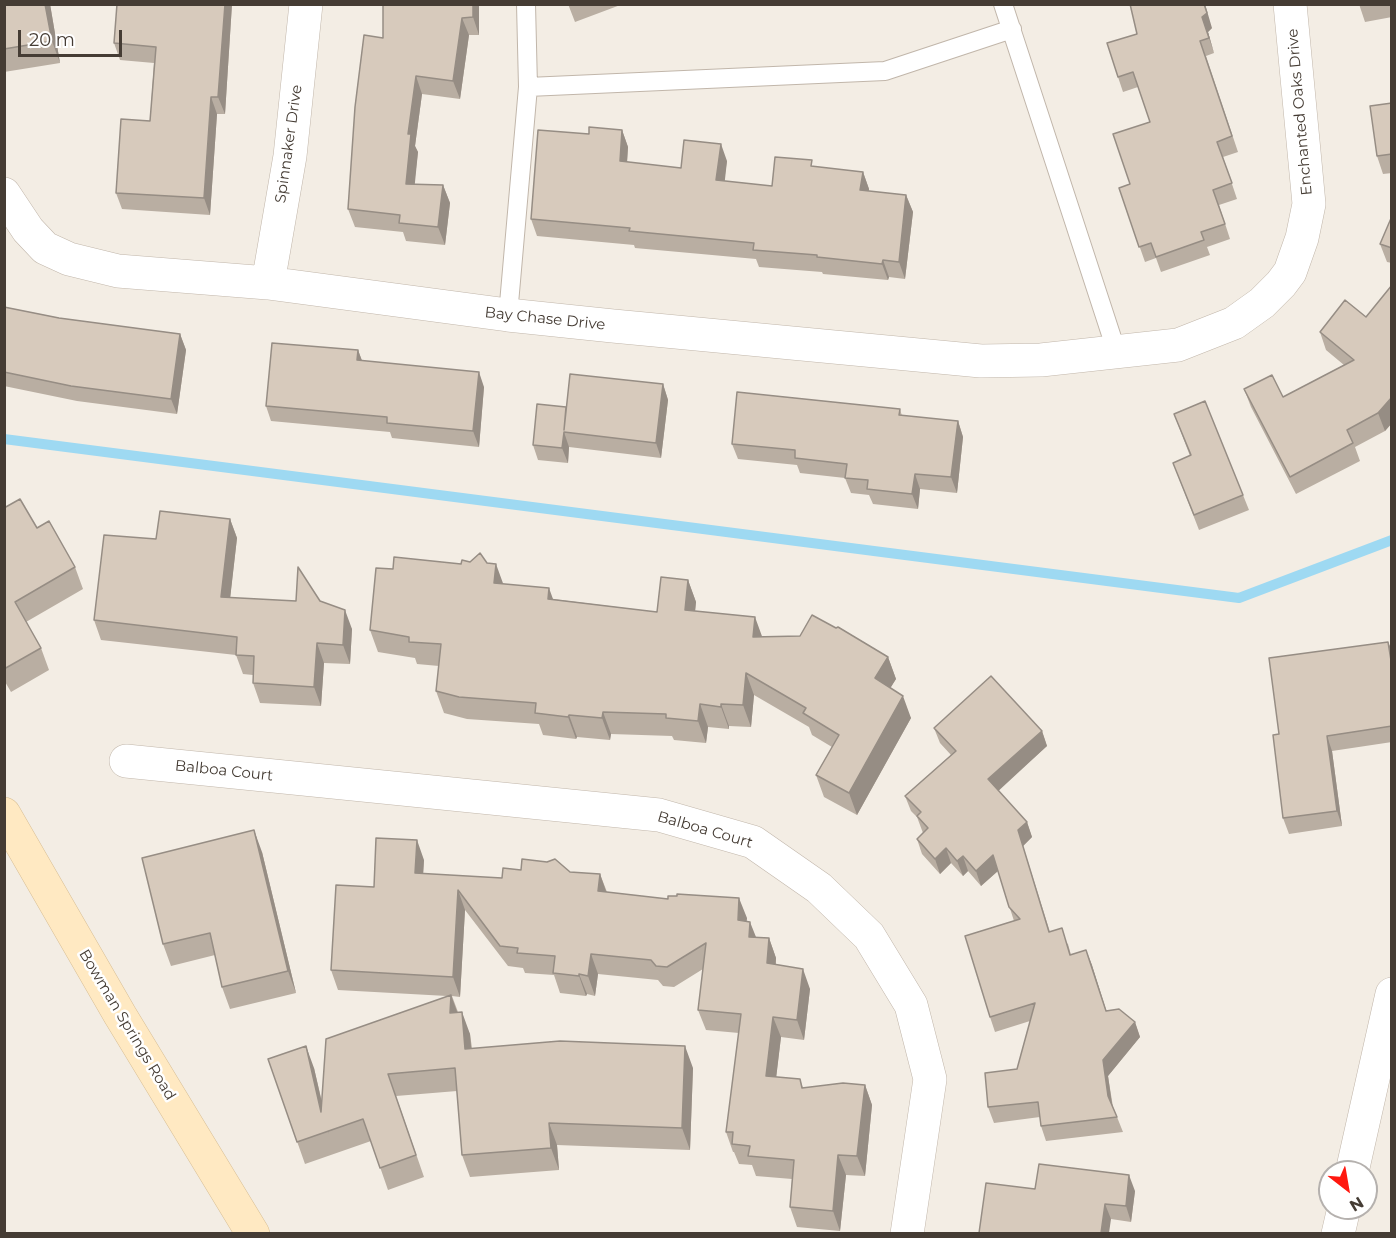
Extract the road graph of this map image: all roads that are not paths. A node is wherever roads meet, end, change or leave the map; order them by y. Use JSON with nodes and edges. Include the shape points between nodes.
{"nodes":[{"id":1,"x":306,"y":4,"type":"edge"},
{"id":2,"x":526,"y":4,"type":"edge"},
{"id":3,"x":1003,"y":4,"type":"edge"},
{"id":4,"x":1290,"y":4,"type":"edge"},
{"id":5,"x":1012,"y":29,"type":"junction"},
{"id":6,"x":528,"y":87,"type":"junction"},
{"id":7,"x":4,"y":194,"type":"edge"},
{"id":8,"x":268,"y":283,"type":"junction"},
{"id":9,"x":508,"y":315,"type":"junction"},
{"id":10,"x":1118,"y":353,"type":"junction"},
{"id":11,"x":126,"y":760,"type":"dead end"},
{"id":12,"x":4,"y":814,"type":"edge"},
{"id":13,"x":1392,"y":994,"type":"edge"},
{"id":14,"x":1355,"y":1160,"type":"edge"},
{"id":15,"x":253,"y":1233,"type":"edge"},
{"id":16,"x":907,"y":1233,"type":"edge"}],
"edges":[{"from":1,"to":8,"type":"street","name":"Spinnaker Drive","via":[[290,156]]},
{"from":2,"to":6,"type":"lane"},
{"from":3,"to":5,"type":"lane"},
{"from":4,"to":10,"type":"street","name":"Enchanted Oaks Drive","via":[[1309,204],[1290,272],[1262,303],[1234,323],[1178,345]]},
{"from":5,"to":6,"type":"lane","via":[[885,71]]},
{"from":5,"to":10,"type":"lane"},
{"from":6,"to":9,"type":"lane"},
{"from":7,"to":8,"type":"street","name":"Bay Chase Drive","via":[[45,248],[69,259],[118,271]]},
{"from":8,"to":9,"type":"street","name":"Bay Chase Drive"},
{"from":9,"to":10,"type":"street","name":"Bay Chase Drive","via":[[981,361]]},
{"from":11,"to":16,"type":"street","name":"Balboa Court","via":[[659,815],[753,842],[819,888],[869,936],[911,1005],[930,1079]]},
{"from":12,"to":15,"type":"street","name":"Bowman Springs Road"},
{"from":13,"to":14,"type":"street"}]}
